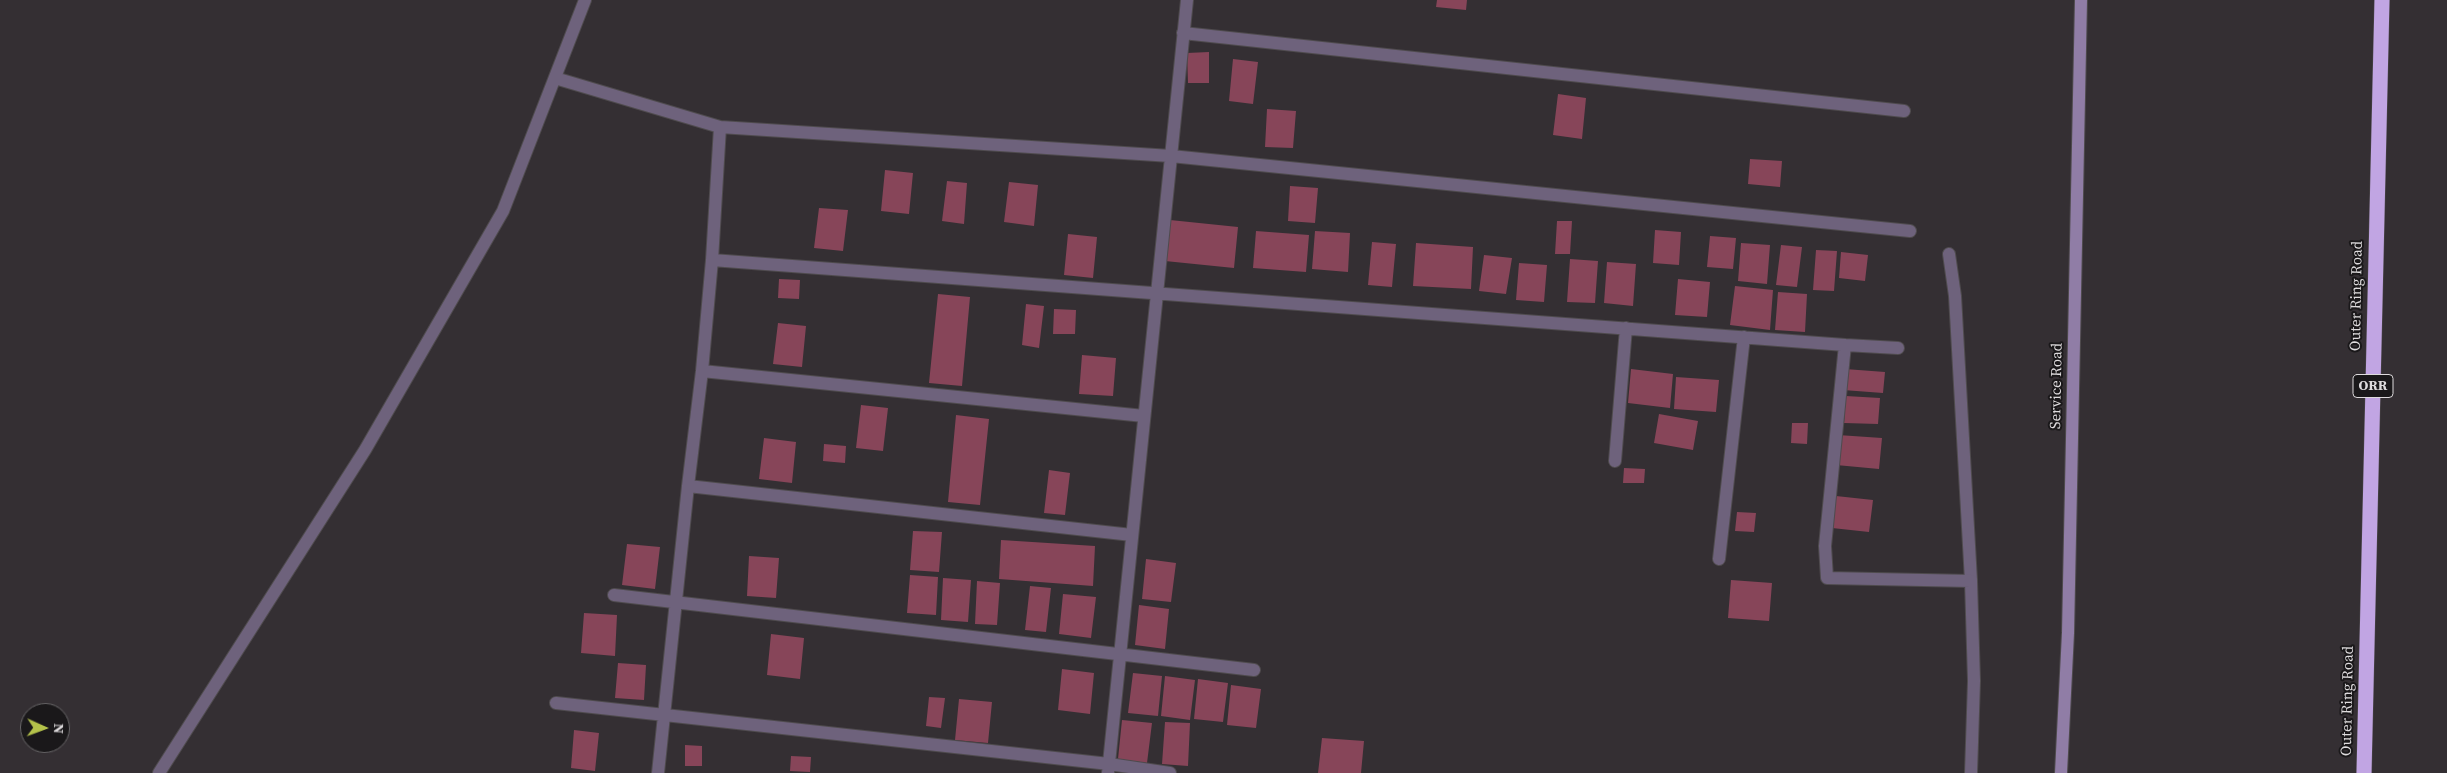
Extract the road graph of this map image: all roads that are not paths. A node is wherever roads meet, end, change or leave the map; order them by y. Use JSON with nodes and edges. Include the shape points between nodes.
{"nodes":[{"id":1,"x":585,"y":0,"type":"edge"},
{"id":2,"x":1187,"y":0,"type":"edge"},
{"id":3,"x":2081,"y":0,"type":"edge"},
{"id":4,"x":2382,"y":0,"type":"edge"},
{"id":5,"x":1183,"y":33,"type":"junction"},
{"id":6,"x":555,"y":78,"type":"junction"},
{"id":7,"x":1904,"y":111,"type":"dead end"},
{"id":8,"x":720,"y":127,"type":"junction"},
{"id":9,"x":1171,"y":156,"type":"junction"},
{"id":10,"x":1910,"y":231,"type":"dead end"},
{"id":11,"x":1949,"y":254,"type":"dead end"},
{"id":12,"x":712,"y":260,"type":"junction"},
{"id":13,"x":1157,"y":293,"type":"junction"},
{"id":14,"x":1626,"y":328,"type":"junction"},
{"id":15,"x":1744,"y":337,"type":"junction"},
{"id":16,"x":1844,"y":345,"type":"junction"},
{"id":17,"x":1898,"y":348,"type":"dead end"},
{"id":18,"x":702,"y":371,"type":"junction"},
{"id":19,"x":1144,"y":416,"type":"junction"},
{"id":20,"x":1615,"y":461,"type":"dead end"},
{"id":21,"x":688,"y":486,"type":"junction"},
{"id":22,"x":1132,"y":535,"type":"junction"},
{"id":23,"x":1719,"y":560,"type":"dead end"},
{"id":24,"x":1971,"y":581,"type":"junction"},
{"id":25,"x":614,"y":595,"type":"dead end"},
{"id":26,"x":676,"y":602,"type":"junction"},
{"id":27,"x":1120,"y":655,"type":"junction"},
{"id":28,"x":1254,"y":670,"type":"dead end"},
{"id":29,"x":556,"y":703,"type":"dead end"},
{"id":30,"x":665,"y":714,"type":"junction"},
{"id":31,"x":1108,"y":768,"type":"edge"},
{"id":32,"x":160,"y":773,"type":"edge"},
{"id":33,"x":658,"y":773,"type":"edge"},
{"id":34,"x":1170,"y":773,"type":"edge"},
{"id":35,"x":1971,"y":773,"type":"edge"},
{"id":36,"x":2060,"y":773,"type":"edge"},
{"id":37,"x":2364,"y":773,"type":"edge"}],
"edges":[{"from":1,"to":6,"type":"street"},
{"from":2,"to":5,"type":"street"},
{"from":3,"to":36,"type":"main road","name":"Service Road","via":[[2068,633]]},
{"from":4,"to":37,"type":"highway","name":"Outer Ring Road","number":"ORR"},
{"from":5,"to":7,"type":"street"},
{"from":5,"to":9,"type":"street"},
{"from":6,"to":8,"type":"street"},
{"from":6,"to":32,"type":"street","via":[[503,211],[365,450]]},
{"from":8,"to":9,"type":"street"},
{"from":8,"to":12,"type":"street"},
{"from":9,"to":10,"type":"street"},
{"from":9,"to":13,"type":"street"},
{"from":11,"to":24,"type":"street","via":[[1955,296]]},
{"from":12,"to":13,"type":"street"},
{"from":12,"to":18,"type":"street"},
{"from":13,"to":14,"type":"street"},
{"from":13,"to":19,"type":"street"},
{"from":14,"to":15,"type":"street"},
{"from":14,"to":20,"type":"street"},
{"from":15,"to":16,"type":"street"},
{"from":15,"to":23,"type":"street"},
{"from":16,"to":17,"type":"street"},
{"from":16,"to":24,"type":"street","via":[[1825,546],[1826,578]]},
{"from":18,"to":19,"type":"street"},
{"from":18,"to":21,"type":"street"},
{"from":19,"to":22,"type":"street"},
{"from":21,"to":22,"type":"street"},
{"from":21,"to":26,"type":"street"},
{"from":22,"to":27,"type":"street"},
{"from":24,"to":35,"type":"street","via":[[1974,681]]},
{"from":25,"to":26,"type":"street"},
{"from":26,"to":27,"type":"street"},
{"from":26,"to":30,"type":"street"},
{"from":27,"to":28,"type":"street"},
{"from":27,"to":31,"type":"street"},
{"from":29,"to":30,"type":"street"},
{"from":30,"to":31,"type":"street"},
{"from":30,"to":33,"type":"street"},
{"from":31,"to":34,"type":"street"}]}
